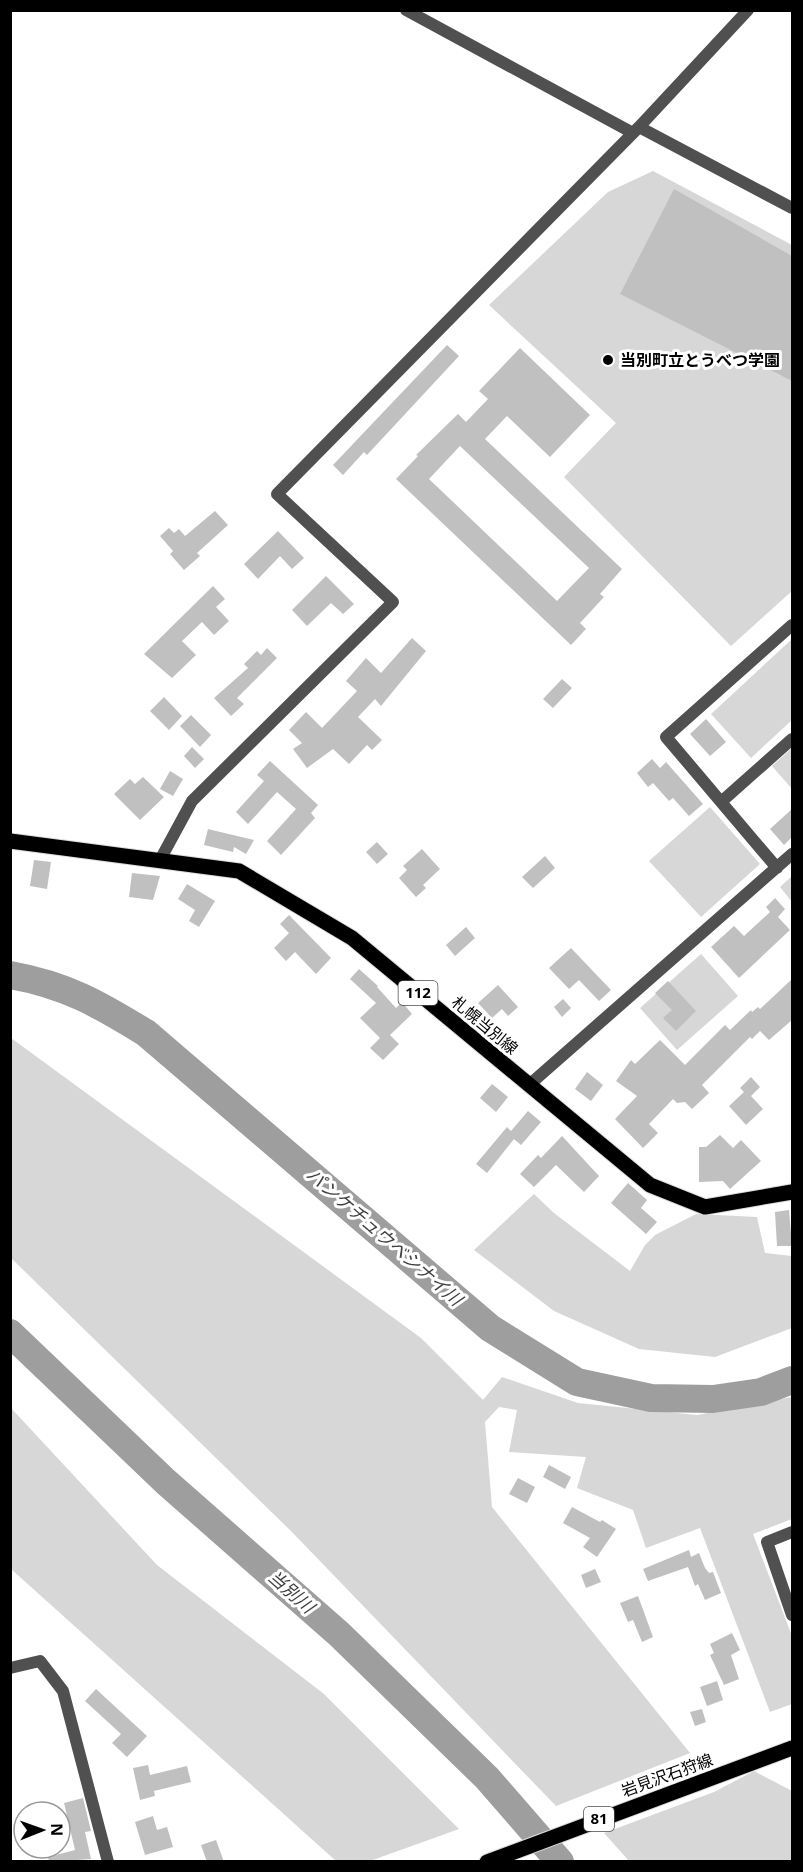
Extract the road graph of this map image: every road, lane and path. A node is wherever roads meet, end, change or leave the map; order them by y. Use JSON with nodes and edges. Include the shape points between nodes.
{"nodes":[{"id":1,"x":406,"y":10,"type":"edge"},
{"id":2,"x":748,"y":10,"type":"edge"},
{"id":3,"x":636,"y":130,"type":"junction"},
{"id":4,"x":792,"y":208,"type":"edge"},
{"id":5,"x":792,"y":625,"type":"edge"},
{"id":6,"x":792,"y":739,"type":"edge"},
{"id":7,"x":721,"y":802,"type":"junction"},
{"id":8,"x":10,"y":841,"type":"edge"},
{"id":9,"x":792,"y":854,"type":"edge"},
{"id":10,"x":160,"y":860,"type":"junction"},
{"id":11,"x":777,"y":868,"type":"junction"},
{"id":12,"x":529,"y":1085,"type":"junction"},
{"id":13,"x":792,"y":1192,"type":"edge"},
{"id":14,"x":792,"y":1532,"type":"edge"},
{"id":15,"x":792,"y":1616,"type":"edge"},
{"id":16,"x":10,"y":1668,"type":"edge"},
{"id":17,"x":792,"y":1748,"type":"edge"},
{"id":18,"x":108,"y":1862,"type":"edge"},
{"id":19,"x":488,"y":1862,"type":"edge"}],
"edges":[{"from":1,"to":3,"type":"street"},
{"from":2,"to":3,"type":"street"},
{"from":3,"to":4,"type":"street"},
{"from":3,"to":10,"type":"street","via":[[278,494],[393,602],[192,801]]},
{"from":5,"to":7,"type":"street","via":[[666,737]]},
{"from":6,"to":7,"type":"street"},
{"from":7,"to":11,"type":"street"},
{"from":8,"to":10,"type":"main road","name":"札幌当別線","number":"112"},
{"from":9,"to":11,"type":"street"},
{"from":10,"to":12,"type":"main road","name":"札幌当別線","number":"112","via":[[239,871],[352,938]]},
{"from":11,"to":12,"type":"street"},
{"from":12,"to":13,"type":"main road","name":"札幌当別線","number":"112","via":[[650,1185],[705,1207]]},
{"from":14,"to":15,"type":"street","via":[[767,1542]]},
{"from":16,"to":18,"type":"street","via":[[40,1661],[63,1691]]},
{"from":17,"to":19,"type":"main road","name":"岩見沢石狩線","number":"81"}]}
